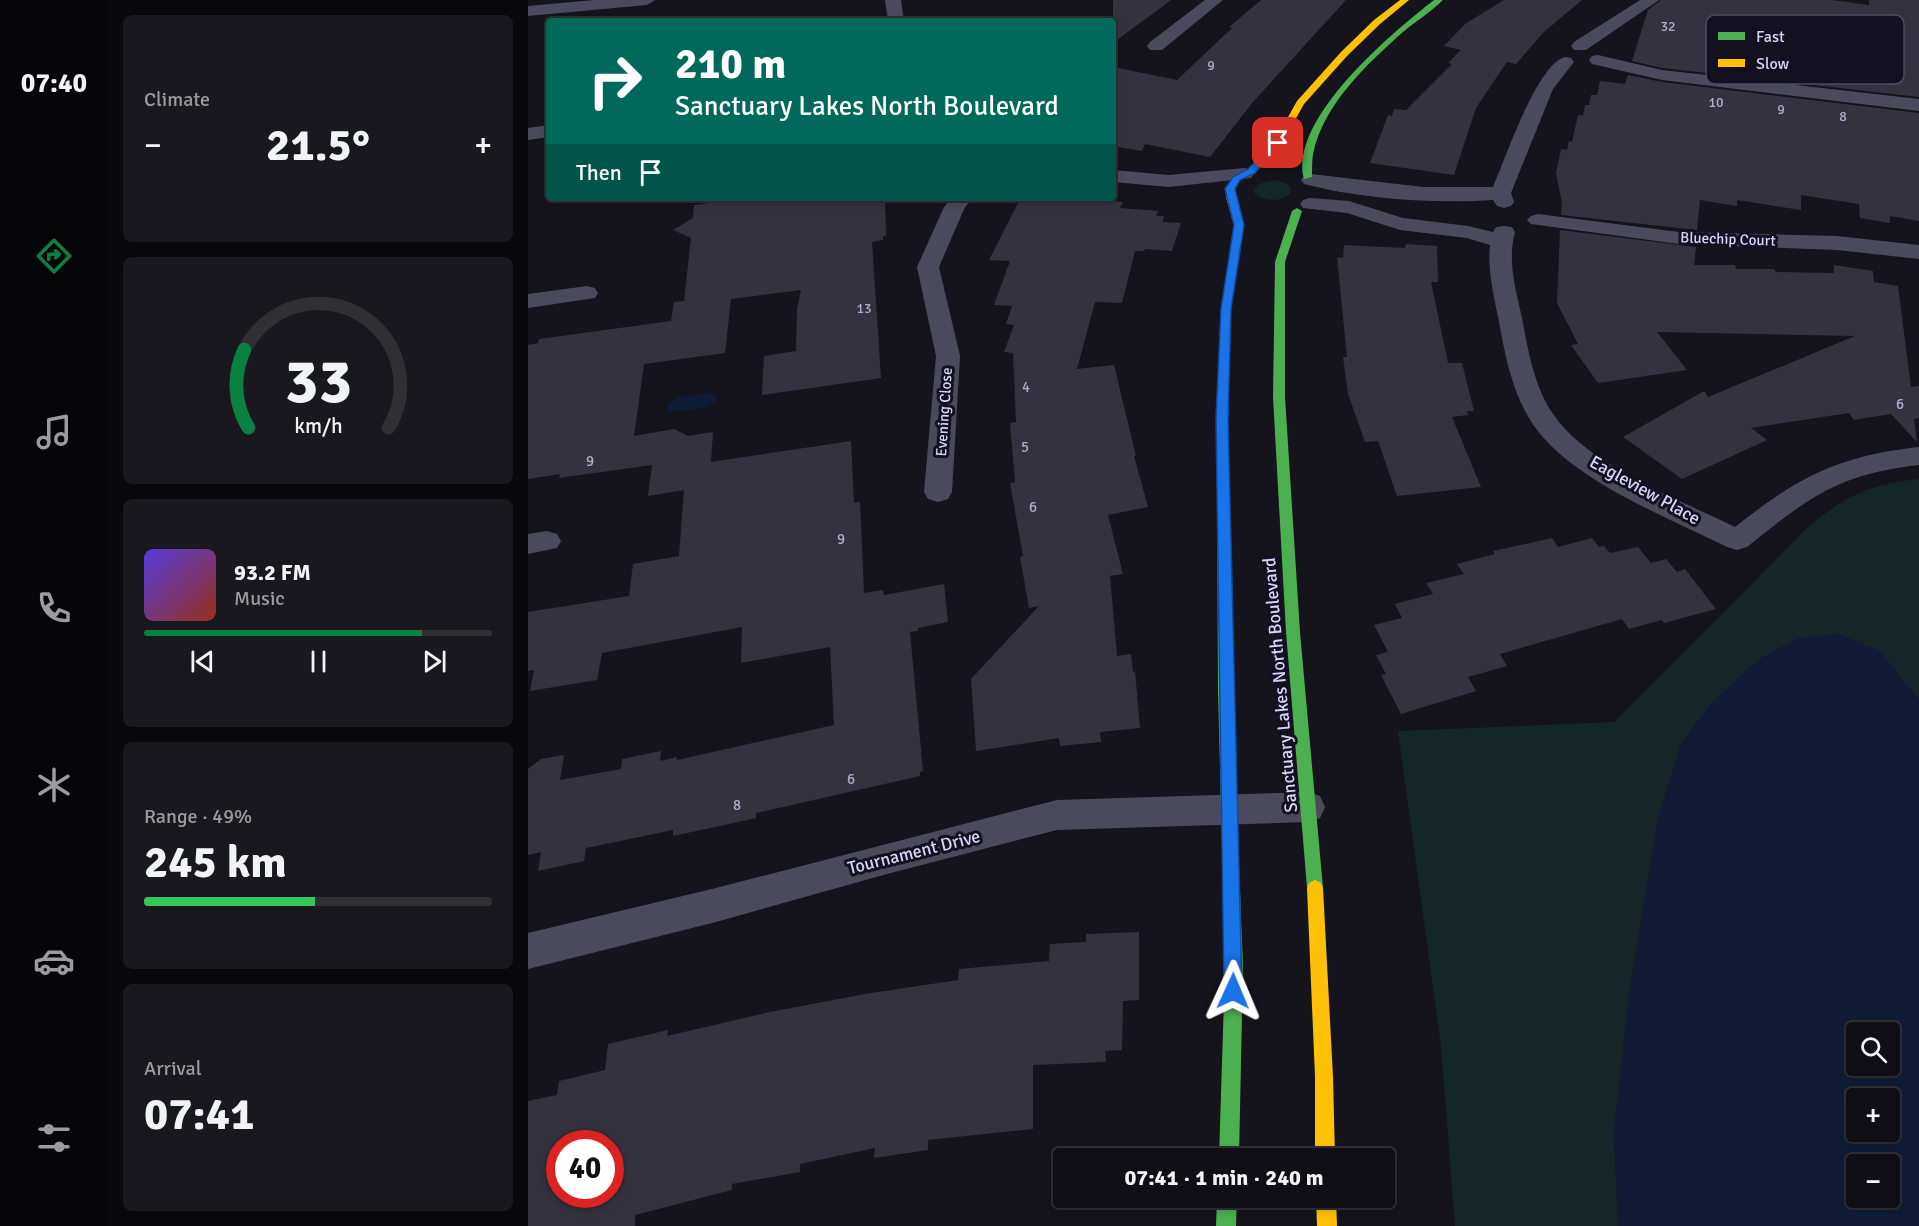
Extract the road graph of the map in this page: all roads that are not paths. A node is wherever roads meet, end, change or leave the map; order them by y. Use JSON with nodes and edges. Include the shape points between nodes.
{"nodes":[{"id":1,"x":647,"y":0,"type":"edge"},
{"id":2,"x":893,"y":0,"type":"edge"},
{"id":3,"x":1215,"y":0,"type":"edge"},
{"id":4,"x":1405,"y":0,"type":"edge"},
{"id":5,"x":1439,"y":0,"type":"edge"},
{"id":6,"x":1651,"y":0,"type":"edge"},
{"id":7,"x":615,"y":2,"type":"edge"},
{"id":8,"x":528,"y":11,"type":"edge"},
{"id":9,"x":896,"y":18,"type":"edge"},
{"id":10,"x":1156,"y":46,"type":"dead end"},
{"id":11,"x":1580,"y":46,"type":"junction"},
{"id":12,"x":1598,"y":60,"type":"junction"},
{"id":13,"x":1565,"y":62,"type":"junction"},
{"id":14,"x":1706,"y":80,"type":"edge"},
{"id":15,"x":1739,"y":84,"type":"edge"},
{"id":16,"x":1919,"y":105,"type":"edge"},
{"id":17,"x":546,"y":131,"type":"edge"},
{"id":18,"x":528,"y":134,"type":"edge"},
{"id":19,"x":1274,"y":168,"type":"dead end"},
{"id":20,"x":1248,"y":173,"type":"junction"},
{"id":21,"x":1116,"y":176,"type":"edge"},
{"id":22,"x":1305,"y":176,"type":"junction"},
{"id":23,"x":1169,"y":181,"type":"junction"},
{"id":24,"x":1422,"y":194,"type":"junction"},
{"id":25,"x":1231,"y":196,"type":"junction"},
{"id":26,"x":1503,"y":198,"type":"junction"},
{"id":27,"x":959,"y":201,"type":"edge"},
{"id":28,"x":1252,"y":210,"type":"dead end"},
{"id":29,"x":1297,"y":210,"type":"junction"},
{"id":30,"x":1538,"y":220,"type":"junction"},
{"id":31,"x":1419,"y":228,"type":"junction"},
{"id":32,"x":1502,"y":237,"type":"junction"},
{"id":33,"x":1919,"y":252,"type":"edge"},
{"id":34,"x":587,"y":293,"type":"dead end"},
{"id":35,"x":528,"y":301,"type":"edge"},
{"id":36,"x":1919,"y":456,"type":"edge"},
{"id":37,"x":938,"y":492,"type":"dead end"},
{"id":38,"x":1308,"y":807,"type":"junction"},
{"id":39,"x":1231,"y":808,"type":"junction"},
{"id":40,"x":528,"y":951,"type":"edge"},
{"id":41,"x":1229,"y":1148,"type":"edge"},
{"id":42,"x":1325,"y":1148,"type":"edge"},
{"id":43,"x":1227,"y":1208,"type":"edge"},
{"id":44,"x":1326,"y":1208,"type":"edge"},
{"id":45,"x":1226,"y":1226,"type":"edge"},
{"id":46,"x":1327,"y":1226,"type":"edge"}],
"edges":[{"from":1,"to":7,"type":"street"},
{"from":2,"to":9,"type":"street"},
{"from":3,"to":10,"type":"street"},
{"from":4,"to":20,"type":"street","via":[[1344,54],[1300,103],[1278,143]]},
{"from":5,"to":22,"type":"street","via":[[1366,62],[1335,101],[1311,147]]},
{"from":6,"to":11,"type":"street"},
{"from":7,"to":8,"type":"street"},
{"from":11,"to":12,"type":"street","via":[[1598,53]]},
{"from":11,"to":13,"type":"street","via":[[1557,50],[1556,56]]},
{"from":12,"to":13,"type":"street","via":[[1588,64]]},
{"from":12,"to":14,"type":"street","via":[[1662,75]]},
{"from":13,"to":26,"type":"street","via":[[1544,88]]},
{"from":15,"to":16,"type":"street"},
{"from":17,"to":18,"type":"street"},
{"from":19,"to":20,"type":"street"},
{"from":20,"to":23,"type":"street"},
{"from":20,"to":25,"type":"street","via":[[1232,184]]},
{"from":21,"to":23,"type":"street"},
{"from":22,"to":24,"type":"street","via":[[1340,187]]},
{"from":22,"to":29,"type":"street","name":"Sanctuary Lakes North Boulevard","via":[[1317,192]]},
{"from":23,"to":25,"type":"street"},
{"from":24,"to":26,"type":"street"},
{"from":24,"to":31,"type":"street","via":[[1439,205],[1442,214],[1438,223]]},
{"from":25,"to":28,"type":"street","via":[[1237,204]]},
{"from":25,"to":39,"type":"street","via":[[1239,225],[1226,309],[1222,419],[1225,689]]},
{"from":26,"to":30,"type":"street","via":[[1524,205]]},
{"from":26,"to":32,"type":"street","via":[[1487,205],[1479,215]]},
{"from":27,"to":37,"type":"street","name":"Evening Close","via":[[928,267],[948,356]]},
{"from":29,"to":31,"type":"street","via":[[1349,207]]},
{"from":29,"to":38,"type":"street","name":"Sanctuary Lakes North Boulevard","via":[[1280,262],[1279,397]]},
{"from":30,"to":32,"type":"street","via":[[1537,225],[1524,232]]},
{"from":30,"to":33,"type":"street","name":"Bluechip Court","via":[[1679,237],[1837,243]]},
{"from":31,"to":32,"type":"street"},
{"from":32,"to":36,"type":"street","name":"Eagleview Place","via":[[1502,275],[1518,360],[1544,421],[1567,446],[1628,484],[1737,540],[1792,495],[1820,479],[1849,467]]},
{"from":34,"to":35,"type":"street"},
{"from":38,"to":39,"type":"street","name":"Tournament Drive"},
{"from":38,"to":42,"type":"street","name":"Sanctuary Lakes North Boulevard","via":[[1324,1065]]},
{"from":39,"to":40,"type":"street","name":"Tournament Drive","via":[[1057,815]]},
{"from":39,"to":41,"type":"street","via":[[1234,967]]},
{"from":43,"to":45,"type":"street"},
{"from":44,"to":46,"type":"street"}]}
